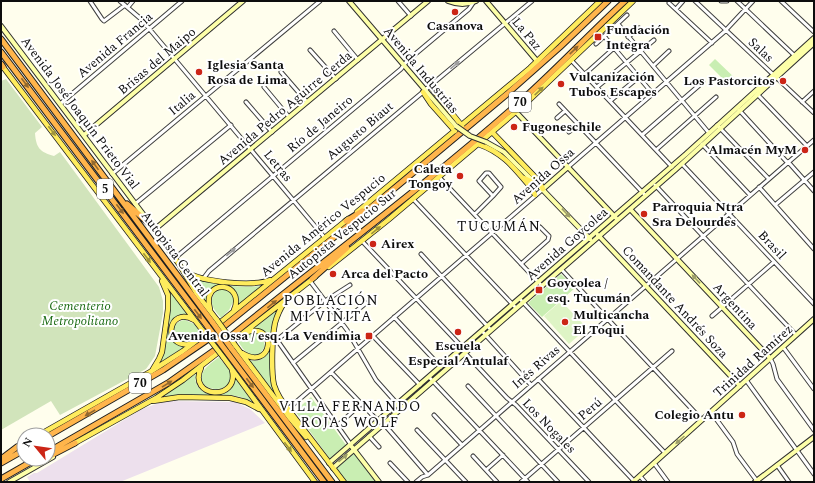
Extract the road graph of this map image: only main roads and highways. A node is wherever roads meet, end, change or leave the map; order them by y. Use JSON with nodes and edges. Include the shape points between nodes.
{"nodes":[{"id":1,"x":600,"y":1,"type":"edge"},
{"id":2,"x":608,"y":1,"type":"edge"},
{"id":3,"x":625,"y":1,"type":"edge"},
{"id":4,"x":633,"y":1,"type":"edge"},
{"id":5,"x":1,"y":39,"type":"edge"},
{"id":6,"x":1,"y":52,"type":"edge"},
{"id":7,"x":2,"y":65,"type":"edge"},
{"id":8,"x":430,"y":86,"type":"road end"},
{"id":9,"x":424,"y":91,"type":"road end"},
{"id":10,"x":462,"y":126,"type":"junction"},
{"id":11,"x":456,"y":129,"type":"junction"},
{"id":12,"x":492,"y":132,"type":"junction"},
{"id":13,"x":478,"y":144,"type":"junction"},
{"id":14,"x":519,"y":174,"type":"junction"},
{"id":15,"x":396,"y":187,"type":"junction"},
{"id":16,"x":116,"y":193,"type":"junction"},
{"id":17,"x":535,"y":195,"type":"road end"},
{"id":18,"x":346,"y":221,"type":"junction"},
{"id":19,"x":151,"y":225,"type":"joint"},
{"id":20,"x":369,"y":226,"type":"junction"},
{"id":21,"x":157,"y":270,"type":"junction"},
{"id":22,"x":184,"y":271,"type":"junction"},
{"id":23,"x":275,"y":278,"type":"junction"},
{"id":24,"x":311,"y":280,"type":"junction"},
{"id":25,"x":290,"y":297,"type":"junction"},
{"id":26,"x":233,"y":312,"type":"junction"},
{"id":27,"x":211,"y":313,"type":"junction"},
{"id":28,"x":197,"y":322,"type":"junction"},
{"id":29,"x":215,"y":322,"type":"junction"},
{"id":30,"x":206,"y":329,"type":"junction"},
{"id":31,"x":244,"y":333,"type":"junction"},
{"id":32,"x":193,"y":344,"type":"junction"},
{"id":33,"x":233,"y":346,"type":"junction"},
{"id":34,"x":240,"y":351,"type":"junction"},
{"id":35,"x":202,"y":366,"type":"junction"},
{"id":36,"x":232,"y":369,"type":"junction"},
{"id":37,"x":150,"y":372,"type":"junction"},
{"id":38,"x":148,"y":402,"type":"junction"},
{"id":39,"x":263,"y":412,"type":"junction"},
{"id":40,"x":53,"y":427,"type":"edge"},
{"id":41,"x":56,"y":431,"type":"edge"},
{"id":42,"x":75,"y":443,"type":"joint"},
{"id":43,"x":56,"y":447,"type":"edge"},
{"id":44,"x":16,"y":448,"type":"edge"},
{"id":45,"x":319,"y":450,"type":"junction"},
{"id":46,"x":56,"y":453,"type":"edge"},
{"id":47,"x":16,"y":455,"type":"edge"},
{"id":48,"x":1,"y":457,"type":"edge"},
{"id":49,"x":1,"y":463,"type":"edge"},
{"id":50,"x":23,"y":467,"type":"edge"},
{"id":51,"x":26,"y":467,"type":"edge"},
{"id":52,"x":15,"y":472,"type":"junction"},
{"id":53,"x":1,"y":479,"type":"edge"},
{"id":54,"x":315,"y":482,"type":"edge"},
{"id":55,"x":324,"y":482,"type":"edge"},
{"id":56,"x":332,"y":482,"type":"edge"},
{"id":57,"x":344,"y":482,"type":"edge"}],
"edges":[{"from":1,"to":10,"type":"main road","name":"Avenida Américo Vespucio","via":[[537,61]]},
{"from":2,"to":15,"type":"highway","name":"Autopista Vespucio Sur","number":"70","via":[[543,64]]},
{"from":20,"to":3,"type":"highway","name":"Autopista Vespucio Sur","number":"70","one_way":true,"via":[[514,107]]},
{"from":12,"to":4,"type":"main road","one_way":true},
{"from":16,"to":5,"type":"highway","name":"Autopista Central","number":"5","one_way":true},
{"from":6,"to":30,"type":"highway","name":"Autopista Central","number":"5","one_way":true},
{"from":7,"to":21,"type":"main road","one_way":true},
{"from":8,"to":10,"type":"main road"},
{"from":9,"to":11,"type":"main road","via":[[431,104]]},
{"from":10,"to":11,"type":"main road","name":"Avenida Américo Vespucio"},
{"from":11,"to":18,"type":"main road","name":"Avenida Américo Vespucio"},
{"from":12,"to":13,"type":"main road"},
{"from":12,"to":14,"type":"main road","via":[[539,181],[541,187]]},
{"from":13,"to":14,"type":"main road","via":[[498,153]]},
{"from":24,"to":13,"type":"main road","one_way":true},
{"from":14,"to":17,"type":"main road"},
{"from":15,"to":18,"type":"highway"},
{"from":15,"to":41,"type":"highway","name":"Autopista Vespucio Sur","number":"70","one_way":true,"via":[[185,356]]},
{"from":16,"to":19,"type":"highway"},
{"from":16,"to":29,"type":"highway","name":"Autopista Central","number":"5"},
{"from":18,"to":23,"type":"main road","name":"Avenida Américo Vespucio"},
{"from":19,"to":22,"type":"main road","name":"Avenida José Joaquín Prieto Vial"},
{"from":20,"to":24,"type":"highway"},
{"from":43,"to":20,"type":"highway","name":"Autopista Vespucio Sur","number":"70","one_way":true,"via":[[154,392],[190,368]]},
{"from":21,"to":28,"type":"main road"},
{"from":21,"to":37,"type":"main road","via":[[165,287],[169,305],[162,352]]},
{"from":22,"to":23,"type":"main road","via":[[203,279],[252,284]]},
{"from":22,"to":27,"type":"main road","name":"Avenida José Joaquín Prieto Vial"},
{"from":23,"to":26,"type":"main road","name":"Avenida Américo Vespucio"},
{"from":24,"to":25,"type":"main road"},
{"from":25,"to":31,"type":"main road"},
{"from":25,"to":45,"type":"main road","via":[[275,323],[275,387],[280,398]]},
{"from":26,"to":27,"type":"main road","via":[[235,295],[222,286],[209,296]]},
{"from":26,"to":32,"type":"main road","name":"Avenida Américo Vespucio"},
{"from":27,"to":29,"type":"main road","name":"Avenida José Joaquín Prieto Vial"},
{"from":28,"to":30,"type":"main road"},
{"from":28,"to":32,"type":"main road","via":[[182,317],[174,322],[171,329],[176,341],[184,345]]},
{"from":29,"to":33,"type":"highway","name":"Autopista Central","number":"5","bridge":true},
{"from":30,"to":36,"type":"main road","bridge":true},
{"from":30,"to":55,"type":"highway","name":"Autopista Central","number":"5","one_way":true,"bridge":true},
{"from":31,"to":34,"type":"main road","via":[[255,330],[262,332],[268,339],[269,346],[265,354],[257,358]]},
{"from":31,"to":35,"type":"main road"},
{"from":32,"to":37,"type":"main road","name":"Avenida Américo Vespucio"},
{"from":33,"to":34,"type":"main road"},
{"from":33,"to":56,"type":"highway","name":"Autopista Central","number":"5"},
{"from":34,"to":45,"type":"main road","via":[[297,427]]},
{"from":35,"to":36,"type":"main road","via":[[199,373],[200,383],[204,389],[213,392],[221,392],[230,387],[233,380]]},
{"from":35,"to":38,"type":"main road"},
{"from":36,"to":39,"type":"main road"},
{"from":37,"to":40,"type":"main road","name":"Avenida Américo Vespucio"},
{"from":38,"to":39,"type":"main road","via":[[173,398],[230,398],[246,402]]},
{"from":38,"to":42,"type":"main road"},
{"from":39,"to":54,"type":"main road","one_way":true},
{"from":42,"to":46,"type":"highway"},
{"from":44,"to":48,"type":"highway"},
{"from":45,"to":57,"type":"main road"},
{"from":47,"to":49,"type":"highway"},
{"from":50,"to":52,"type":"highway"},
{"from":51,"to":52,"type":"highway"},
{"from":52,"to":53,"type":"highway"}]}
